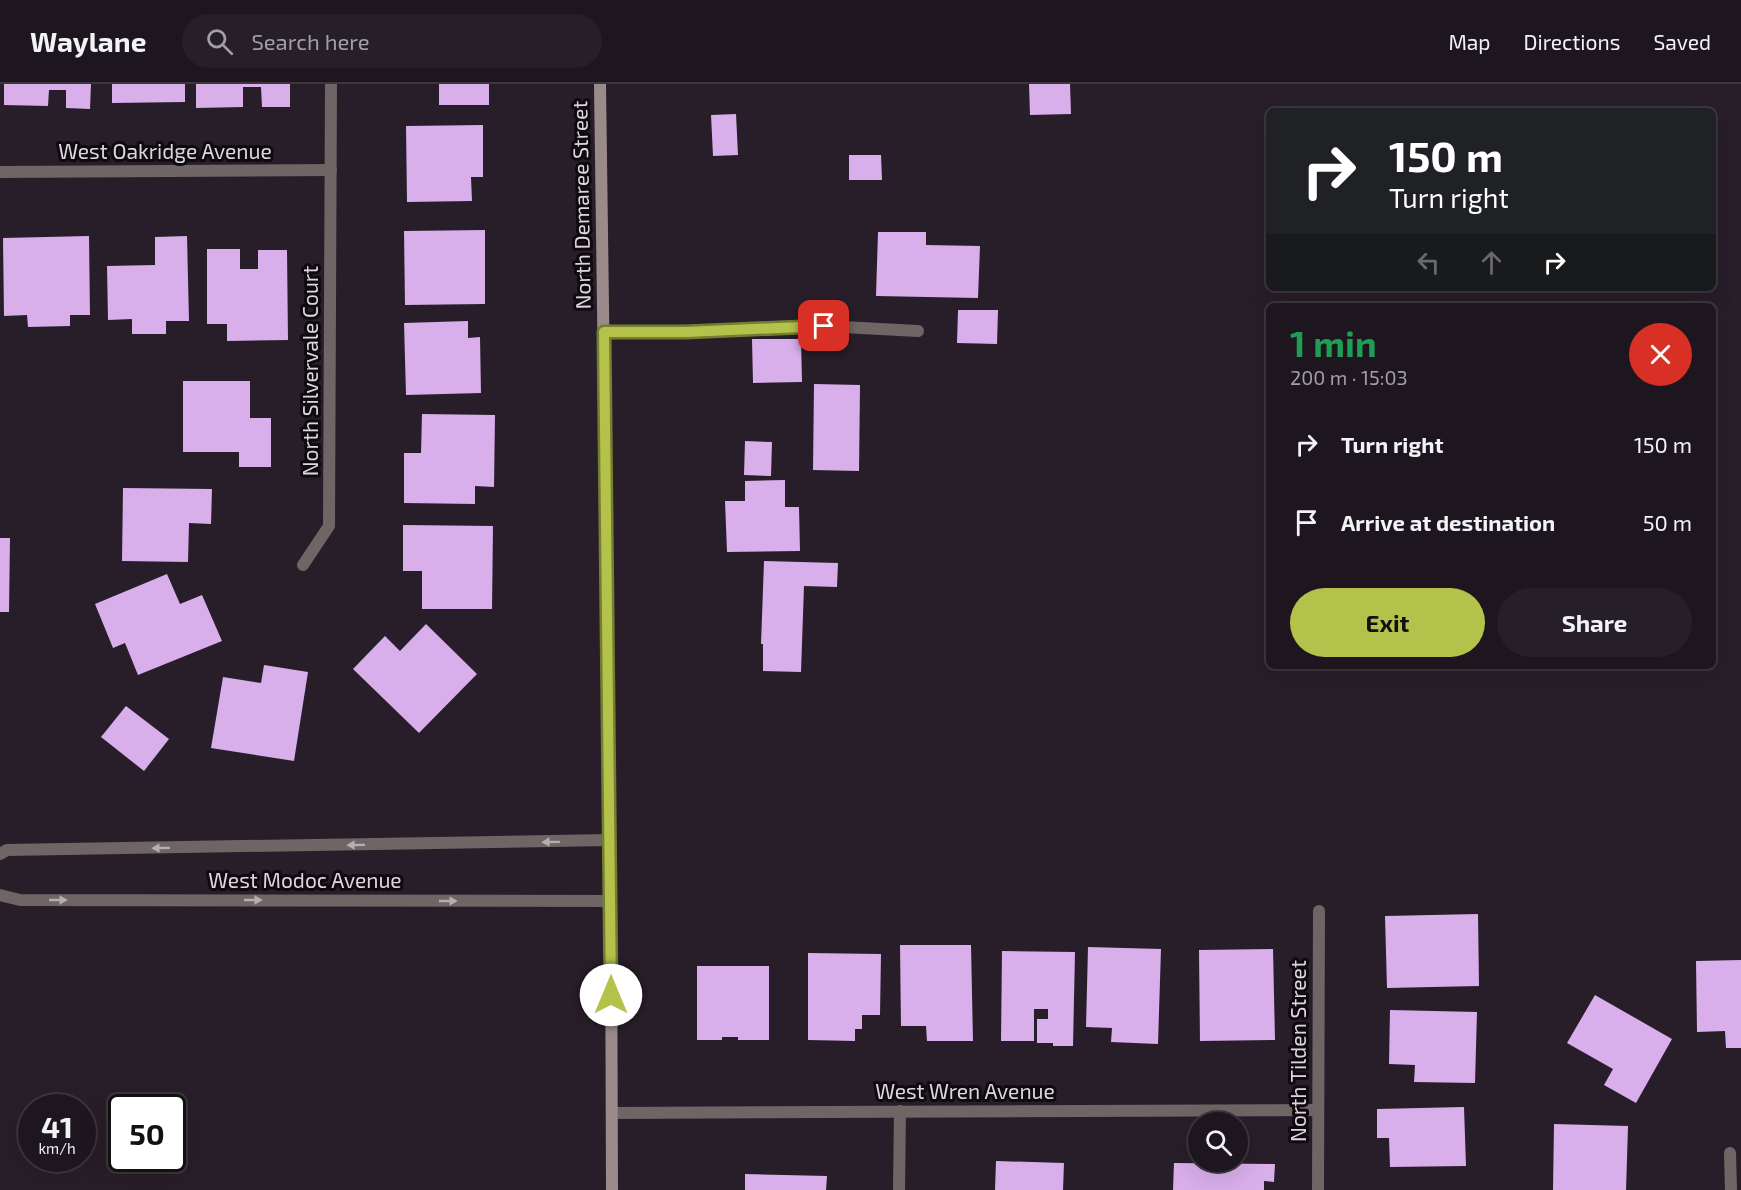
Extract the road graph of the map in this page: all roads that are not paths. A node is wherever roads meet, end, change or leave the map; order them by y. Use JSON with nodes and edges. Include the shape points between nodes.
{"nodes":[{"id":1,"x":331,"y":84,"type":"edge"},
{"id":2,"x":600,"y":84,"type":"edge"},
{"id":3,"x":331,"y":170,"type":"junction"},
{"id":4,"x":0,"y":172,"type":"edge"},
{"id":5,"x":918,"y":331,"type":"dead end"},
{"id":6,"x":604,"y":332,"type":"junction"},
{"id":7,"x":303,"y":565,"type":"dead end"},
{"id":8,"x":609,"y":840,"type":"junction"},
{"id":9,"x":0,"y":854,"type":"edge"},
{"id":10,"x":0,"y":896,"type":"edge"},
{"id":11,"x":611,"y":901,"type":"junction"},
{"id":12,"x":1319,"y":911,"type":"dead end"},
{"id":13,"x":1318,"y":1110,"type":"junction"},
{"id":14,"x":900,"y":1112,"type":"junction"},
{"id":15,"x":612,"y":1113,"type":"junction"},
{"id":16,"x":1730,"y":1153,"type":"dead end"},
{"id":17,"x":612,"y":1190,"type":"edge"},
{"id":18,"x":899,"y":1190,"type":"edge"},
{"id":19,"x":1318,"y":1190,"type":"edge"},
{"id":20,"x":1731,"y":1190,"type":"edge"}],
"edges":[{"from":1,"to":3,"type":"street","name":"North Silvervale Court"},
{"from":2,"to":6,"type":"main road","name":"North Demaree Street"},
{"from":3,"to":4,"type":"street","name":"West Oakridge Avenue"},
{"from":3,"to":7,"type":"street","name":"North Silvervale Court","via":[[329,526]]},
{"from":5,"to":6,"type":"street","via":[[824,326]]},
{"from":6,"to":8,"type":"main road","name":"North Demaree Street"},
{"from":8,"to":9,"type":"street","name":"West Modoc Avenue","one_way":true,"via":[[7,850]]},
{"from":8,"to":11,"type":"main road","name":"North Demaree Street"},
{"from":10,"to":11,"type":"street","name":"West Modoc Avenue","one_way":true,"via":[[20,900]]},
{"from":11,"to":15,"type":"main road","name":"North Demaree Street"},
{"from":12,"to":13,"type":"street","name":"North Tilden Street"},
{"from":13,"to":14,"type":"street","name":"West Wren Avenue"},
{"from":13,"to":19,"type":"street","name":"North Tilden Street"},
{"from":14,"to":15,"type":"street","name":"West Wren Avenue"},
{"from":14,"to":18,"type":"street"},
{"from":15,"to":17,"type":"main road","name":"North Demaree Street"},
{"from":16,"to":20,"type":"street"}]}
